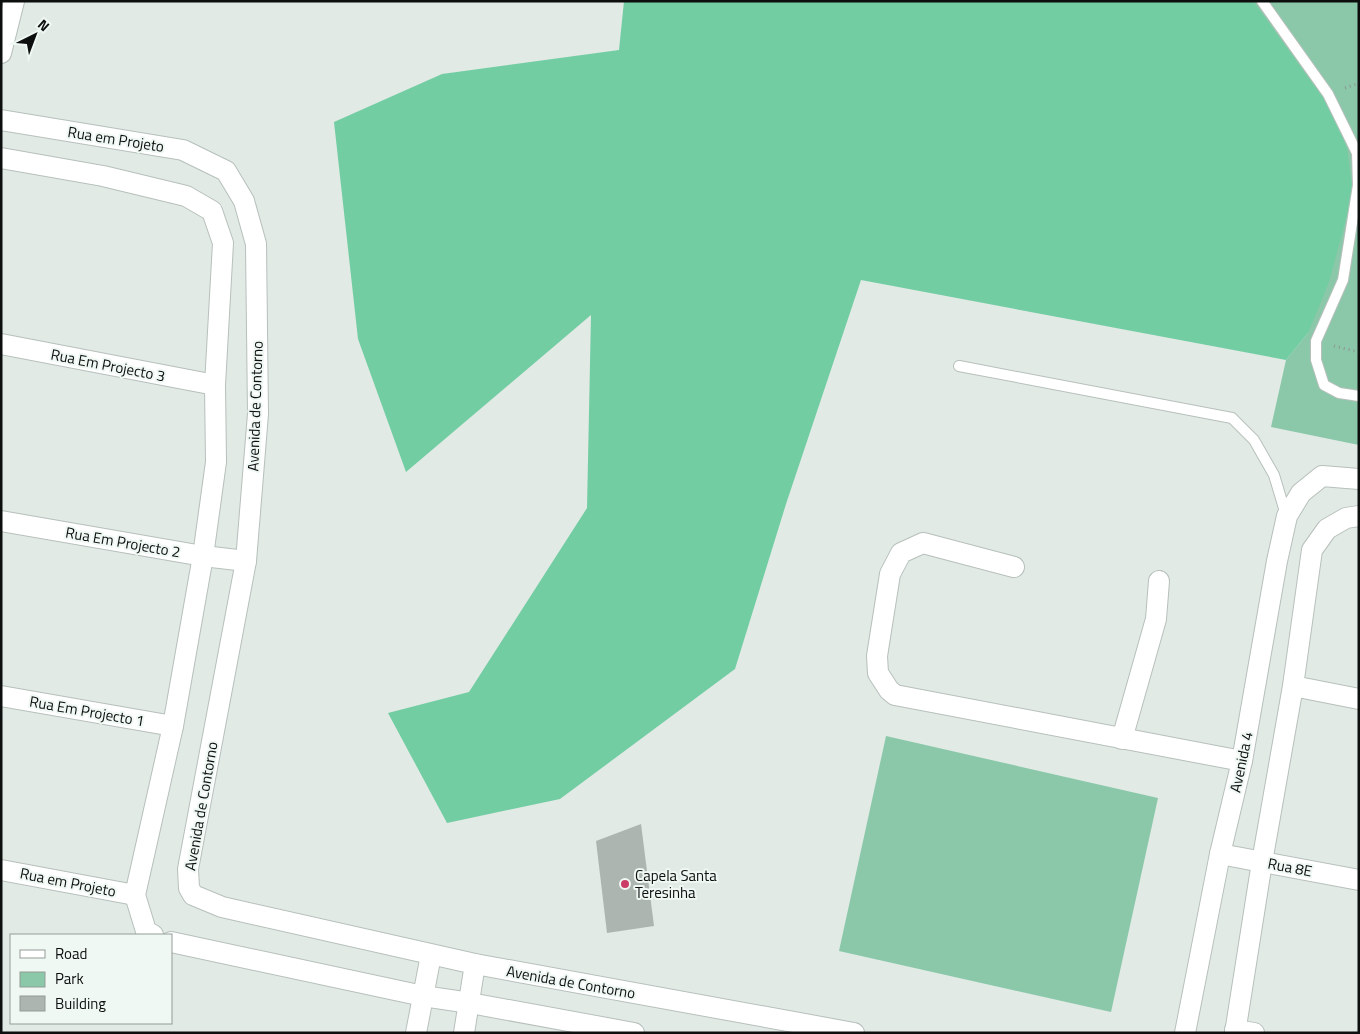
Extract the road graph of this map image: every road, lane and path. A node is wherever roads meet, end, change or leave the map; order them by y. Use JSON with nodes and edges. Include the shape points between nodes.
{"nodes":[{"id":1,"x":14,"y":1,"type":"edge"},
{"id":2,"x":1262,"y":1,"type":"edge"},
{"id":3,"x":1,"y":53,"type":"edge"},
{"id":4,"x":1,"y":120,"type":"edge"},
{"id":5,"x":1,"y":158,"type":"edge"},
{"id":6,"x":226,"y":171,"type":"joint"},
{"id":7,"x":1316,"y":341,"type":"junction"},
{"id":8,"x":1,"y":344,"type":"edge"},
{"id":9,"x":1359,"y":352,"type":"edge"},
{"id":10,"x":959,"y":366,"type":"dead end"},
{"id":11,"x":215,"y":386,"type":"junction"},
{"id":12,"x":1359,"y":396,"type":"edge"},
{"id":13,"x":1359,"y":479,"type":"edge"},
{"id":14,"x":1286,"y":516,"type":"junction"},
{"id":15,"x":1359,"y":516,"type":"edge"},
{"id":16,"x":1,"y":520,"type":"edge"},
{"id":17,"x":203,"y":556,"type":"junction"},
{"id":18,"x":246,"y":561,"type":"junction"},
{"id":19,"x":1014,"y":567,"type":"dead end"},
{"id":20,"x":1159,"y":581,"type":"dead end"},
{"id":21,"x":1293,"y":686,"type":"junction"},
{"id":22,"x":1,"y":696,"type":"edge"},
{"id":23,"x":1359,"y":699,"type":"edge"},
{"id":24,"x":173,"y":726,"type":"junction"},
{"id":25,"x":1122,"y":739,"type":"junction"},
{"id":26,"x":1242,"y":762,"type":"junction"},
{"id":27,"x":1220,"y":854,"type":"junction"},
{"id":28,"x":1262,"y":862,"type":"junction"},
{"id":29,"x":1,"y":870,"type":"edge"},
{"id":30,"x":1359,"y":880,"type":"edge"},
{"id":31,"x":135,"y":895,"type":"junction"},
{"id":32,"x":152,"y":934,"type":"edge"},
{"id":33,"x":172,"y":942,"type":"edge"},
{"id":34,"x":431,"y":955,"type":"junction"},
{"id":35,"x":475,"y":964,"type":"junction"},
{"id":36,"x":423,"y":996,"type":"junction"},
{"id":37,"x":470,"y":1003,"type":"junction"},
{"id":38,"x":1241,"y":1032,"type":"edge"},
{"id":39,"x":416,"y":1033,"type":"edge"},
{"id":40,"x":464,"y":1033,"type":"edge"},
{"id":41,"x":634,"y":1033,"type":"edge"},
{"id":42,"x":854,"y":1033,"type":"edge"},
{"id":43,"x":1185,"y":1033,"type":"edge"}],
"edges":[{"from":1,"to":3,"type":"street"},
{"from":2,"to":7,"type":"lane","via":[[1328,94],[1357,154],[1358,185],[1343,280]]},
{"from":4,"to":6,"type":"street","name":"Rua em Projeto","via":[[182,150]]},
{"from":5,"to":11,"type":"street","via":[[103,176],[186,196],[212,211],[224,242]]},
{"from":6,"to":18,"type":"street","name":"Avenida de Contorno","via":[[244,201],[256,244],[258,414]]},
{"from":7,"to":9,"type":"path"},
{"from":7,"to":12,"type":"lane","via":[[1316,360],[1324,385],[1338,393]]},
{"from":8,"to":11,"type":"street","name":"Rua Em Projecto 3"},
{"from":10,"to":14,"type":"lane","via":[[1232,418],[1254,440],[1274,475]]},
{"from":11,"to":17,"type":"street","via":[[216,462]]},
{"from":13,"to":14,"type":"street","name":"Avenida 4","via":[[1322,476],[1301,493]]},
{"from":14,"to":26,"type":"street","name":"Avenida 4"},
{"from":15,"to":21,"type":"street","via":[[1346,518],[1327,529],[1312,550]]},
{"from":16,"to":17,"type":"street","name":"Rua Em Projecto 2"},
{"from":17,"to":18,"type":"street","name":"Rua Em Projecto 2"},
{"from":17,"to":24,"type":"street"},
{"from":18,"to":34,"type":"street","name":"Avenida de Contorno","via":[[188,869],[189,888],[193,895],[222,908]]},
{"from":19,"to":25,"type":"street","via":[[923,542],[901,554],[890,574],[877,656],[878,673],[896,695]]},
{"from":20,"to":25,"type":"street","via":[[1156,619]]},
{"from":21,"to":23,"type":"street"},
{"from":21,"to":28,"type":"street"},
{"from":22,"to":24,"type":"street","name":"Rua Em Projecto 1"},
{"from":24,"to":31,"type":"street"},
{"from":25,"to":26,"type":"street"},
{"from":26,"to":27,"type":"street","name":"Avenida 4"},
{"from":27,"to":28,"type":"street","name":"Rua 8E"},
{"from":27,"to":43,"type":"street","name":"Avenida 4"},
{"from":28,"to":30,"type":"street","name":"Rua 8E"},
{"from":28,"to":38,"type":"street"},
{"from":29,"to":31,"type":"street","name":"Rua em Projeto"},
{"from":31,"to":32,"type":"street","via":[[146,930]]},
{"from":33,"to":36,"type":"street"},
{"from":34,"to":35,"type":"street","name":"Avenida de Contorno"},
{"from":34,"to":36,"type":"street"},
{"from":35,"to":37,"type":"street"},
{"from":35,"to":42,"type":"street","name":"Avenida de Contorno"},
{"from":36,"to":37,"type":"street"},
{"from":36,"to":39,"type":"street"},
{"from":37,"to":40,"type":"street"},
{"from":37,"to":41,"type":"street"}]}
